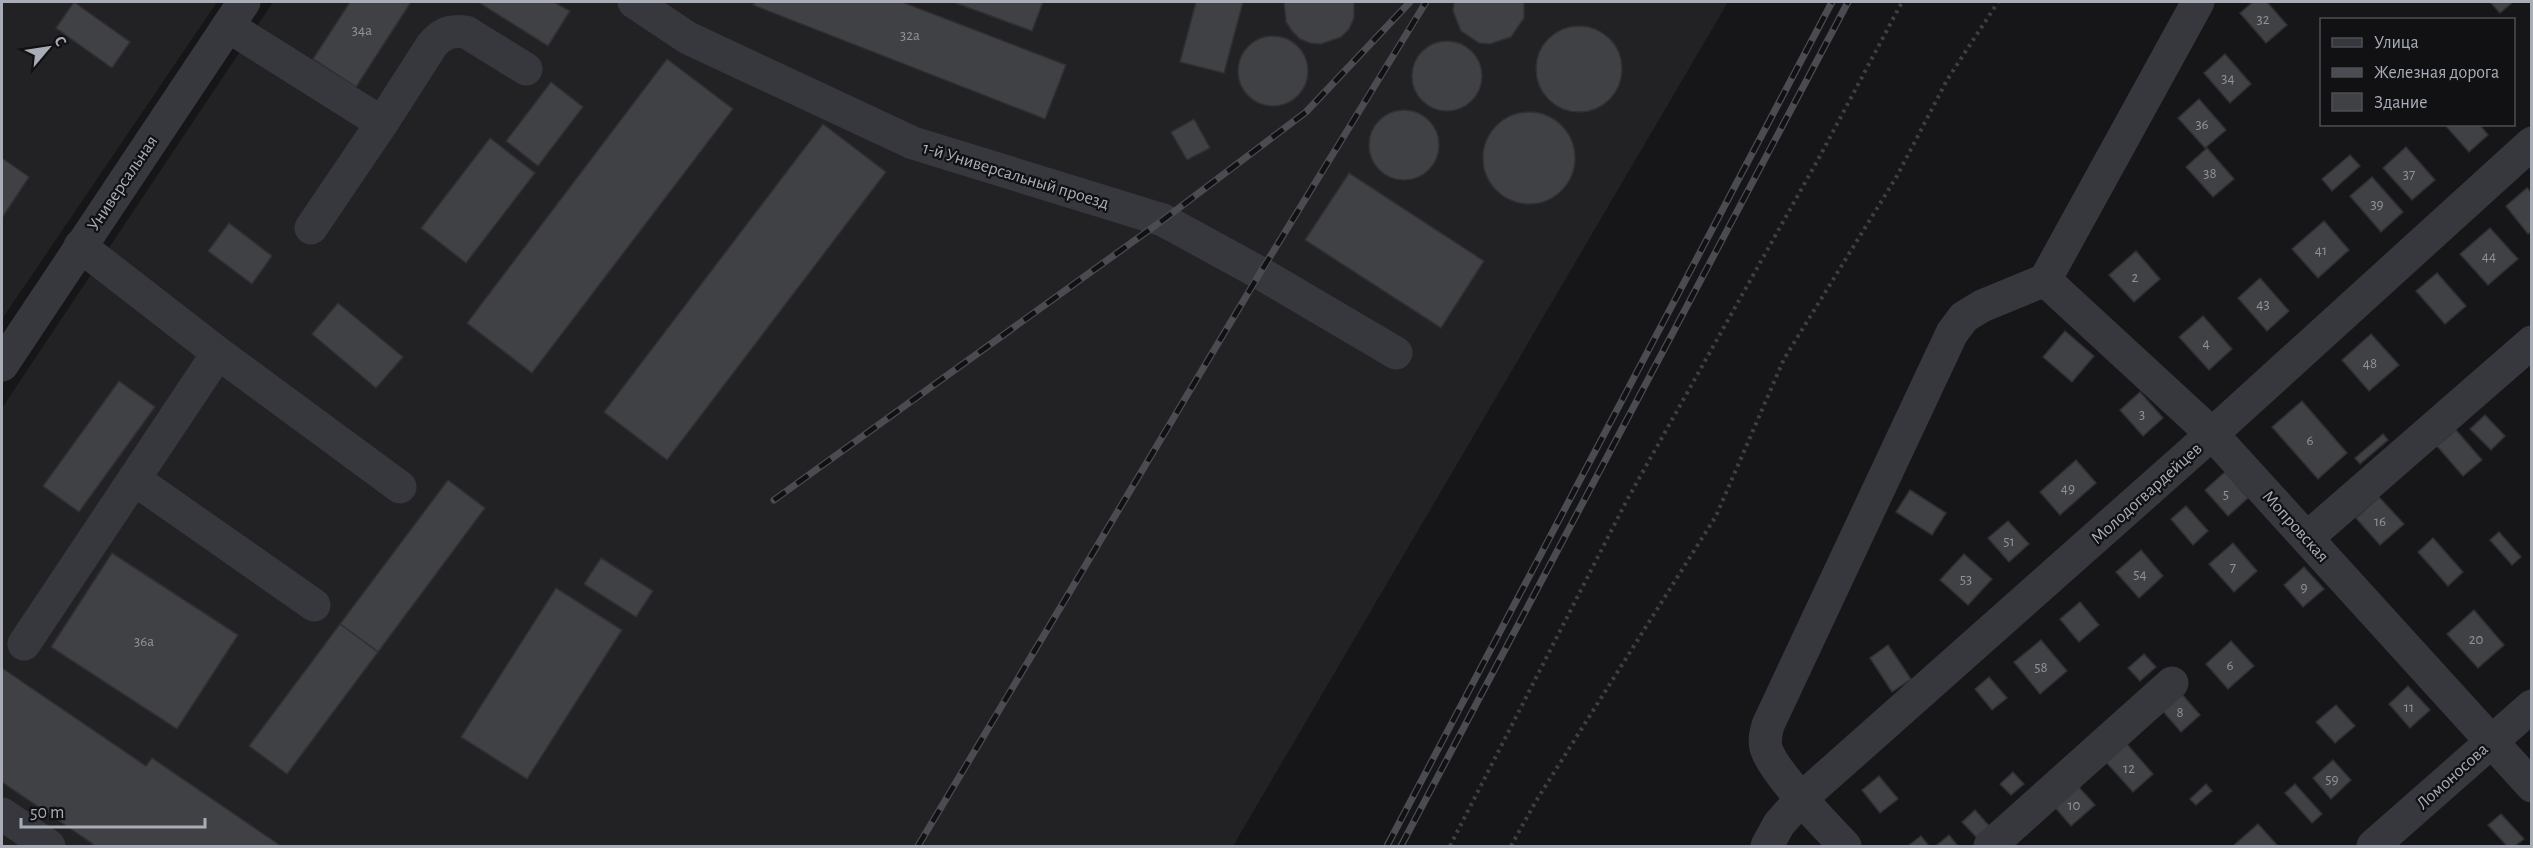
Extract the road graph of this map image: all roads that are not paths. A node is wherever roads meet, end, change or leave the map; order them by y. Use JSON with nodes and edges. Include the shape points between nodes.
{"nodes":[{"id":1,"x":634,"y":2,"type":"edge"},
{"id":2,"x":2198,"y":2,"type":"edge"},
{"id":3,"x":236,"y":14,"type":"edge"},
{"id":4,"x":526,"y":69,"type":"dead end"},
{"id":5,"x":382,"y":123,"type":"junction"},
{"id":6,"x":2532,"y":143,"type":"edge"},
{"id":7,"x":311,"y":228,"type":"dead end"},
{"id":8,"x":80,"y":246,"type":"junction"},
{"id":9,"x":2045,"y":280,"type":"junction"},
{"id":10,"x":2532,"y":342,"type":"edge"},
{"id":11,"x":218,"y":353,"type":"junction"},
{"id":12,"x":1396,"y":353,"type":"dead end"},
{"id":13,"x":2,"y":365,"type":"edge"},
{"id":14,"x":2212,"y":434,"type":"junction"},
{"id":15,"x":134,"y":479,"type":"junction"},
{"id":16,"x":400,"y":487,"type":"dead end"},
{"id":17,"x":2307,"y":538,"type":"junction"},
{"id":18,"x":314,"y":605,"type":"dead end"},
{"id":19,"x":24,"y":644,"type":"dead end"},
{"id":20,"x":2172,"y":682,"type":"dead end"},
{"id":21,"x":2532,"y":706,"type":"edge"},
{"id":22,"x":2493,"y":741,"type":"junction"},
{"id":23,"x":2532,"y":786,"type":"edge"},
{"id":24,"x":1802,"y":798,"type":"junction"},
{"id":25,"x":2,"y":814,"type":"edge"},
{"id":26,"x":49,"y":846,"type":"edge"},
{"id":27,"x":1767,"y":846,"type":"edge"},
{"id":28,"x":1845,"y":846,"type":"edge"},
{"id":29,"x":1990,"y":846,"type":"edge"},
{"id":30,"x":2373,"y":846,"type":"edge"}],
"edges":[{"from":1,"to":12,"type":"street","name":"1-й Универсальный проезд","via":[[688,38],[913,143],[1163,220]]},
{"from":2,"to":9,"type":"street"},
{"from":3,"to":5,"type":"street"},
{"from":3,"to":8,"type":"street","name":"Универсальная"},
{"from":4,"to":5,"type":"street","via":[[466,32],[441,35]]},
{"from":5,"to":7,"type":"street"},
{"from":6,"to":14,"type":"street","name":"Молодогвардейцев"},
{"from":8,"to":11,"type":"street"},
{"from":8,"to":13,"type":"street","name":"Универсальная"},
{"from":9,"to":14,"type":"street","name":"Мопровская"},
{"from":9,"to":24,"type":"street","via":[[1982,306],[1965,317],[1952,333],[1768,725],[1767,750]]},
{"from":10,"to":17,"type":"street"},
{"from":11,"to":15,"type":"street"},
{"from":11,"to":16,"type":"street"},
{"from":14,"to":17,"type":"street","name":"Мопровская"},
{"from":14,"to":24,"type":"street","name":"Молодогвардейцев"},
{"from":15,"to":18,"type":"street"},
{"from":15,"to":19,"type":"street"},
{"from":17,"to":22,"type":"street","name":"Мопровская"},
{"from":20,"to":29,"type":"street"},
{"from":21,"to":22,"type":"street","name":"Ломоносова"},
{"from":22,"to":23,"type":"street","name":"Мопровская"},
{"from":22,"to":30,"type":"street","name":"Ломоносова"},
{"from":24,"to":27,"type":"street","name":"Молодогвардейцев","via":[[1779,824]]},
{"from":24,"to":28,"type":"street"},
{"from":25,"to":26,"type":"street"}]}
